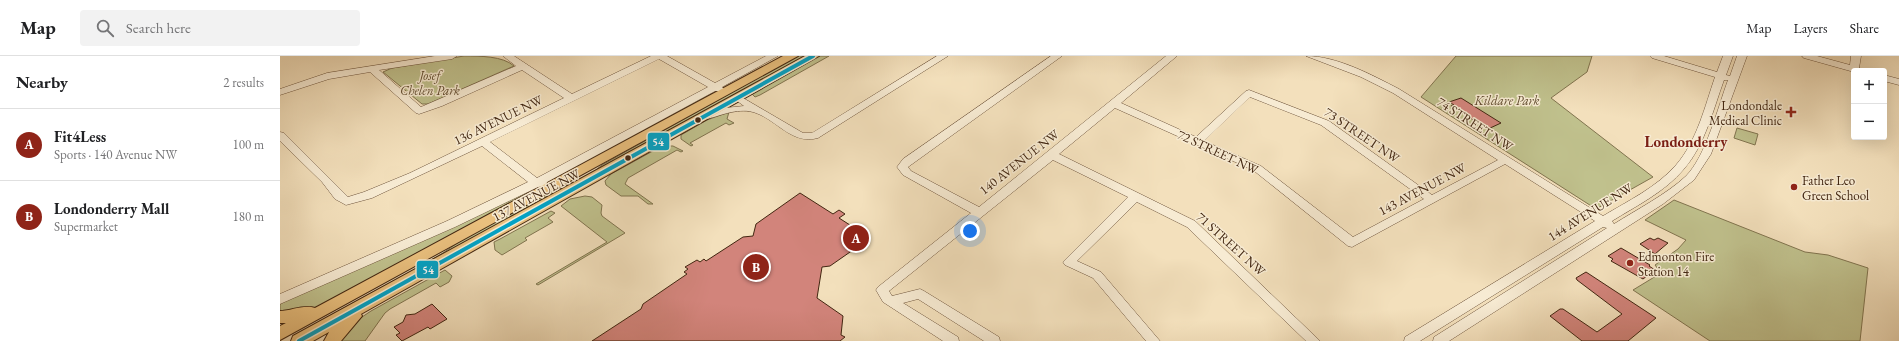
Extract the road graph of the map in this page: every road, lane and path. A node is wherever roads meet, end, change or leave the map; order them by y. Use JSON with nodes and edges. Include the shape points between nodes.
{"nodes":[{"id":1,"x":452,"y":56,"type":"edge"},
{"id":2,"x":508,"y":56,"type":"edge"},
{"id":3,"x":659,"y":56,"type":"edge"},
{"id":4,"x":773,"y":56,"type":"edge"},
{"id":5,"x":792,"y":56,"type":"edge"},
{"id":6,"x":813,"y":56,"type":"edge"},
{"id":7,"x":943,"y":56,"type":"edge"},
{"id":8,"x":1057,"y":56,"type":"edge"},
{"id":9,"x":1172,"y":56,"type":"edge"},
{"id":10,"x":1311,"y":56,"type":"edge"},
{"id":11,"x":1656,"y":56,"type":"edge"},
{"id":12,"x":1728,"y":56,"type":"edge"},
{"id":13,"x":1742,"y":56,"type":"edge"},
{"id":14,"x":1807,"y":56,"type":"edge"},
{"id":15,"x":1856,"y":56,"type":"edge"},
{"id":16,"x":1323,"y":58,"type":"edge"},
{"id":17,"x":523,"y":66,"type":"junction"},
{"id":18,"x":372,"y":68,"type":"junction"},
{"id":19,"x":1851,"y":68,"type":"edge"},
{"id":20,"x":1857,"y":68,"type":"edge"},
{"id":21,"x":1720,"y":76,"type":"junction"},
{"id":22,"x":1887,"y":79,"type":"edge"},
{"id":23,"x":1733,"y":80,"type":"junction"},
{"id":24,"x":1899,"y":82,"type":"edge"},
{"id":25,"x":720,"y":90,"type":"junction"},
{"id":26,"x":280,"y":92,"type":"edge"},
{"id":27,"x":571,"y":98,"type":"junction"},
{"id":28,"x":738,"y":98,"type":"junction"},
{"id":29,"x":1114,"y":104,"type":"junction"},
{"id":30,"x":759,"y":111,"type":"junction"},
{"id":31,"x":703,"y":117,"type":"junction"},
{"id":32,"x":280,"y":135,"type":"edge"},
{"id":33,"x":483,"y":142,"type":"junction"},
{"id":34,"x":1197,"y":142,"type":"junction"},
{"id":35,"x":1052,"y":155,"type":"junction"},
{"id":36,"x":1505,"y":160,"type":"junction"},
{"id":37,"x":536,"y":189,"type":"junction"},
{"id":38,"x":1136,"y":196,"type":"junction"},
{"id":39,"x":1432,"y":200,"type":"junction"},
{"id":40,"x":978,"y":212,"type":"junction"},
{"id":41,"x":1603,"y":222,"type":"junction"},
{"id":42,"x":1615,"y":230,"type":"junction"},
{"id":43,"x":454,"y":240,"type":"junction"},
{"id":44,"x":1352,"y":242,"type":"joint"},
{"id":45,"x":354,"y":294,"type":"junction"},
{"id":46,"x":280,"y":298,"type":"edge"},
{"id":47,"x":891,"y":301,"type":"junction"},
{"id":48,"x":366,"y":304,"type":"junction"},
{"id":49,"x":280,"y":317,"type":"edge"},
{"id":50,"x":1432,"y":328,"type":"junction"},
{"id":51,"x":280,"y":335,"type":"edge"},
{"id":52,"x":1443,"y":340,"type":"edge"},
{"id":53,"x":285,"y":341,"type":"edge"},
{"id":54,"x":299,"y":341,"type":"edge"},
{"id":55,"x":332,"y":341,"type":"edge"},
{"id":56,"x":953,"y":341,"type":"edge"},
{"id":57,"x":994,"y":341,"type":"edge"},
{"id":58,"x":1154,"y":341,"type":"edge"},
{"id":59,"x":1314,"y":341,"type":"edge"},
{"id":60,"x":1410,"y":341,"type":"edge"}],
"edges":[{"from":1,"to":18,"type":"street"},
{"from":2,"to":17,"type":"street"},
{"from":3,"to":25,"type":"street"},
{"from":3,"to":27,"type":"street","name":"136 AVENUE NW"},
{"from":4,"to":25,"type":"street","name":"137 AVENUE NW"},
{"from":5,"to":25,"type":"main road","name":"137 AVENUE NW"},
{"from":6,"to":28,"type":"main road","name":"137 AVENUE NW"},
{"from":7,"to":30,"type":"street","via":[[822,132],[808,137],[801,136]]},
{"from":8,"to":40,"type":"street","via":[[902,167],[907,173]]},
{"from":9,"to":29,"type":"street","name":"140 AVENUE NW"},
{"from":10,"to":16,"type":"street","name":"74 STREET NW"},
{"from":11,"to":21,"type":"street"},
{"from":12,"to":21,"type":"street","name":"144 AVENUE NW"},
{"from":13,"to":23,"type":"street"},
{"from":14,"to":19,"type":"street"},
{"from":15,"to":20,"type":"street"},
{"from":16,"to":36,"type":"street","name":"74 STREET NW","via":[[1396,91]]},
{"from":17,"to":18,"type":"street","via":[[419,111]]},
{"from":17,"to":27,"type":"street"},
{"from":18,"to":26,"type":"street","via":[[327,76]]},
{"from":21,"to":23,"type":"street"},
{"from":21,"to":41,"type":"street","name":"144 AVENUE NW","via":[[1694,144],[1683,163],[1649,193]]},
{"from":22,"to":24,"type":"street"},
{"from":23,"to":42,"type":"street","via":[[1706,154],[1690,178]]},
{"from":25,"to":37,"type":"street","name":"137 AVENUE NW"},
{"from":25,"to":37,"type":"main road","name":"137 AVENUE NW","via":[[555,185]]},
{"from":27,"to":33,"type":"street","name":"136 AVENUE NW"},
{"from":28,"to":30,"type":"street"},
{"from":28,"to":31,"type":"main road","name":"137 AVENUE NW"},
{"from":29,"to":34,"type":"street","name":"72 STREET NW"},
{"from":29,"to":35,"type":"street","name":"140 AVENUE NW"},
{"from":30,"to":31,"type":"street","name":"137 AVENUE NW","via":[[745,108],[730,109]]},
{"from":31,"to":48,"type":"main road","name":"137 AVENUE NW"},
{"from":32,"to":33,"type":"street","name":"136 AVENUE NW","via":[[346,201],[368,195]]},
{"from":33,"to":37,"type":"street"},
{"from":34,"to":39,"type":"street","name":"73 STREET NW","via":[[1249,93],[1325,124]]},
{"from":34,"to":44,"type":"street","name":"72 STREET NW","via":[[1257,168]]},
{"from":35,"to":38,"type":"street","name":"71 STREET NW"},
{"from":35,"to":40,"type":"street","name":"140 AVENUE NW"},
{"from":36,"to":39,"type":"street","name":"143 AVENUE NW"},
{"from":36,"to":41,"type":"street","name":"74 STREET NW"},
{"from":37,"to":43,"type":"main road","name":"137 AVENUE NW"},
{"from":37,"to":46,"type":"street","name":"137 AVENUE NW"},
{"from":38,"to":58,"type":"street","via":[[1069,262],[1097,275]]},
{"from":38,"to":59,"type":"street","name":"71 STREET NW","via":[[1191,224]]},
{"from":39,"to":44,"type":"street","name":"143 AVENUE NW"},
{"from":40,"to":47,"type":"street","name":"140 AVENUE NW","via":[[882,290]]},
{"from":41,"to":42,"type":"street","name":"74 STREET NW"},
{"from":41,"to":50,"type":"street","name":"144 AVENUE NW"},
{"from":42,"to":52,"type":"street"},
{"from":43,"to":45,"type":"main road","name":"137 AVENUE NW"},
{"from":43,"to":53,"type":"main road"},
{"from":45,"to":49,"type":"main road","via":[[305,313]]},
{"from":45,"to":51,"type":"main road","name":"137 AVENUE NW"},
{"from":47,"to":56,"type":"street"},
{"from":47,"to":57,"type":"street","via":[[920,294]]},
{"from":48,"to":54,"type":"main road","name":"137 AVENUE NW"},
{"from":48,"to":55,"type":"main road"},
{"from":50,"to":52,"type":"street"},
{"from":50,"to":60,"type":"street","name":"144 AVENUE NW"},
{"from":51,"to":53,"type":"main road"}]}
